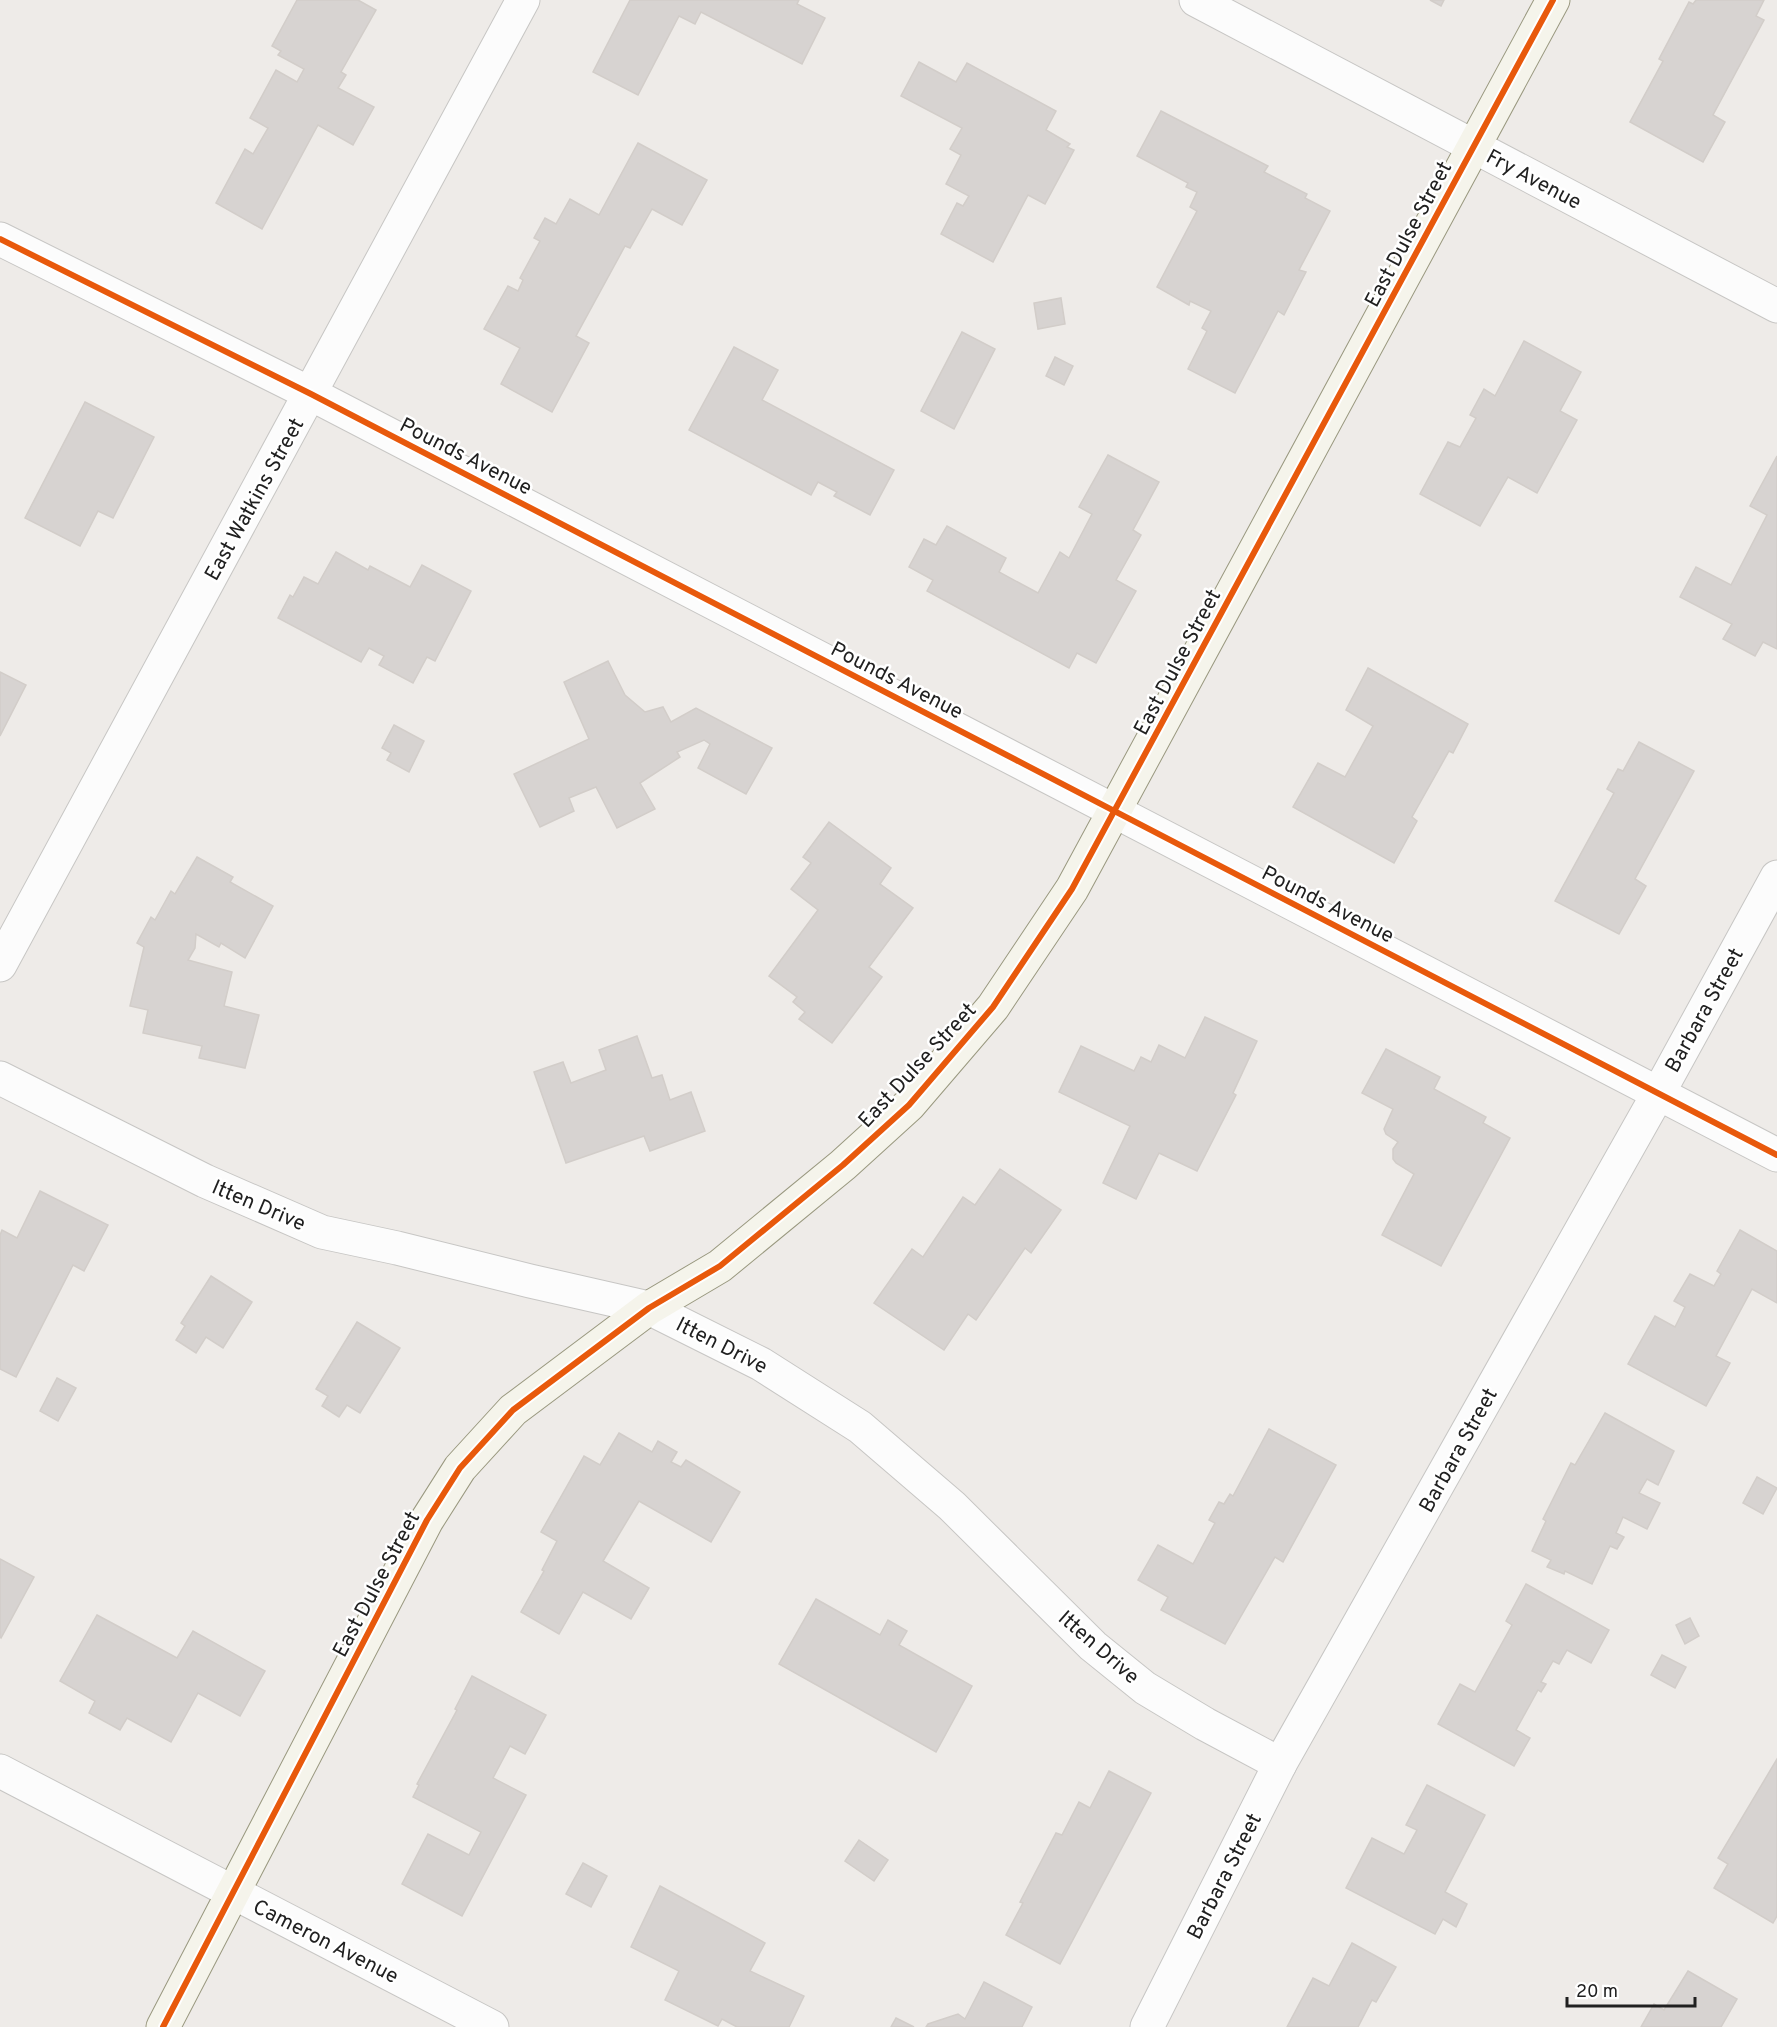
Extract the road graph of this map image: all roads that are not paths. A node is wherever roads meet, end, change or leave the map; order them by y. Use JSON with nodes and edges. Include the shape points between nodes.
{"nodes":[{"id":1,"x":523,"y":0,"type":"edge"},
{"id":2,"x":1196,"y":0,"type":"edge"},
{"id":3,"x":1553,"y":0,"type":"edge"},
{"id":4,"x":1473,"y":147,"type":"junction"},
{"id":5,"x":0,"y":239,"type":"edge"},
{"id":6,"x":1777,"y":306,"type":"edge"},
{"id":7,"x":311,"y":394,"type":"junction"},
{"id":8,"x":1114,"y":812,"type":"junction"},
{"id":9,"x":1777,"y":878,"type":"edge"},
{"id":10,"x":0,"y":965,"type":"edge"},
{"id":11,"x":0,"y":1078,"type":"edge"},
{"id":12,"x":1658,"y":1094,"type":"junction"},
{"id":13,"x":1777,"y":1155,"type":"edge"},
{"id":14,"x":649,"y":1308,"type":"junction"},
{"id":15,"x":1280,"y":1764,"type":"junction"},
{"id":16,"x":0,"y":1771,"type":"edge"},
{"id":17,"x":233,"y":1893,"type":"junction"},
{"id":18,"x":163,"y":2027,"type":"edge"},
{"id":19,"x":492,"y":2027,"type":"edge"},
{"id":20,"x":1147,"y":2027,"type":"edge"}],
"edges":[{"from":1,"to":7,"type":"street","name":"East Watkins Street"},
{"from":2,"to":4,"type":"street","name":"Fry Avenue"},
{"from":3,"to":4,"type":"street","name":"East Dulse Street"},
{"from":4,"to":6,"type":"street","name":"Fry Avenue"},
{"from":4,"to":8,"type":"street","name":"East Dulse Street"},
{"from":5,"to":7,"type":"street","name":"Pounds Avenue"},
{"from":7,"to":8,"type":"street","name":"Pounds Avenue"},
{"from":7,"to":10,"type":"street","name":"East Watkins Street"},
{"from":8,"to":12,"type":"street","name":"Pounds Avenue"},
{"from":8,"to":14,"type":"street","name":"East Dulse Street","via":[[1072,889],[993,1007],[909,1105],[720,1266]]},
{"from":9,"to":12,"type":"street","name":"Barbara Street"},
{"from":11,"to":14,"type":"street","name":"Itten Drive","via":[[205,1181],[322,1232]]},
{"from":12,"to":13,"type":"street","name":"Pounds Avenue"},
{"from":12,"to":15,"type":"street","name":"Barbara Street"},
{"from":14,"to":15,"type":"street","name":"Itten Drive","via":[[761,1364],[860,1427],[952,1506],[1093,1646],[1145,1688]]},
{"from":14,"to":17,"type":"street","name":"East Dulse Street","via":[[513,1410],[460,1468],[427,1520]]},
{"from":15,"to":20,"type":"street","name":"Barbara Street"},
{"from":16,"to":17,"type":"street","name":"Cameron Avenue"},
{"from":17,"to":18,"type":"street","name":"East Dulse Street"},
{"from":17,"to":19,"type":"street","name":"Cameron Avenue"}]}
